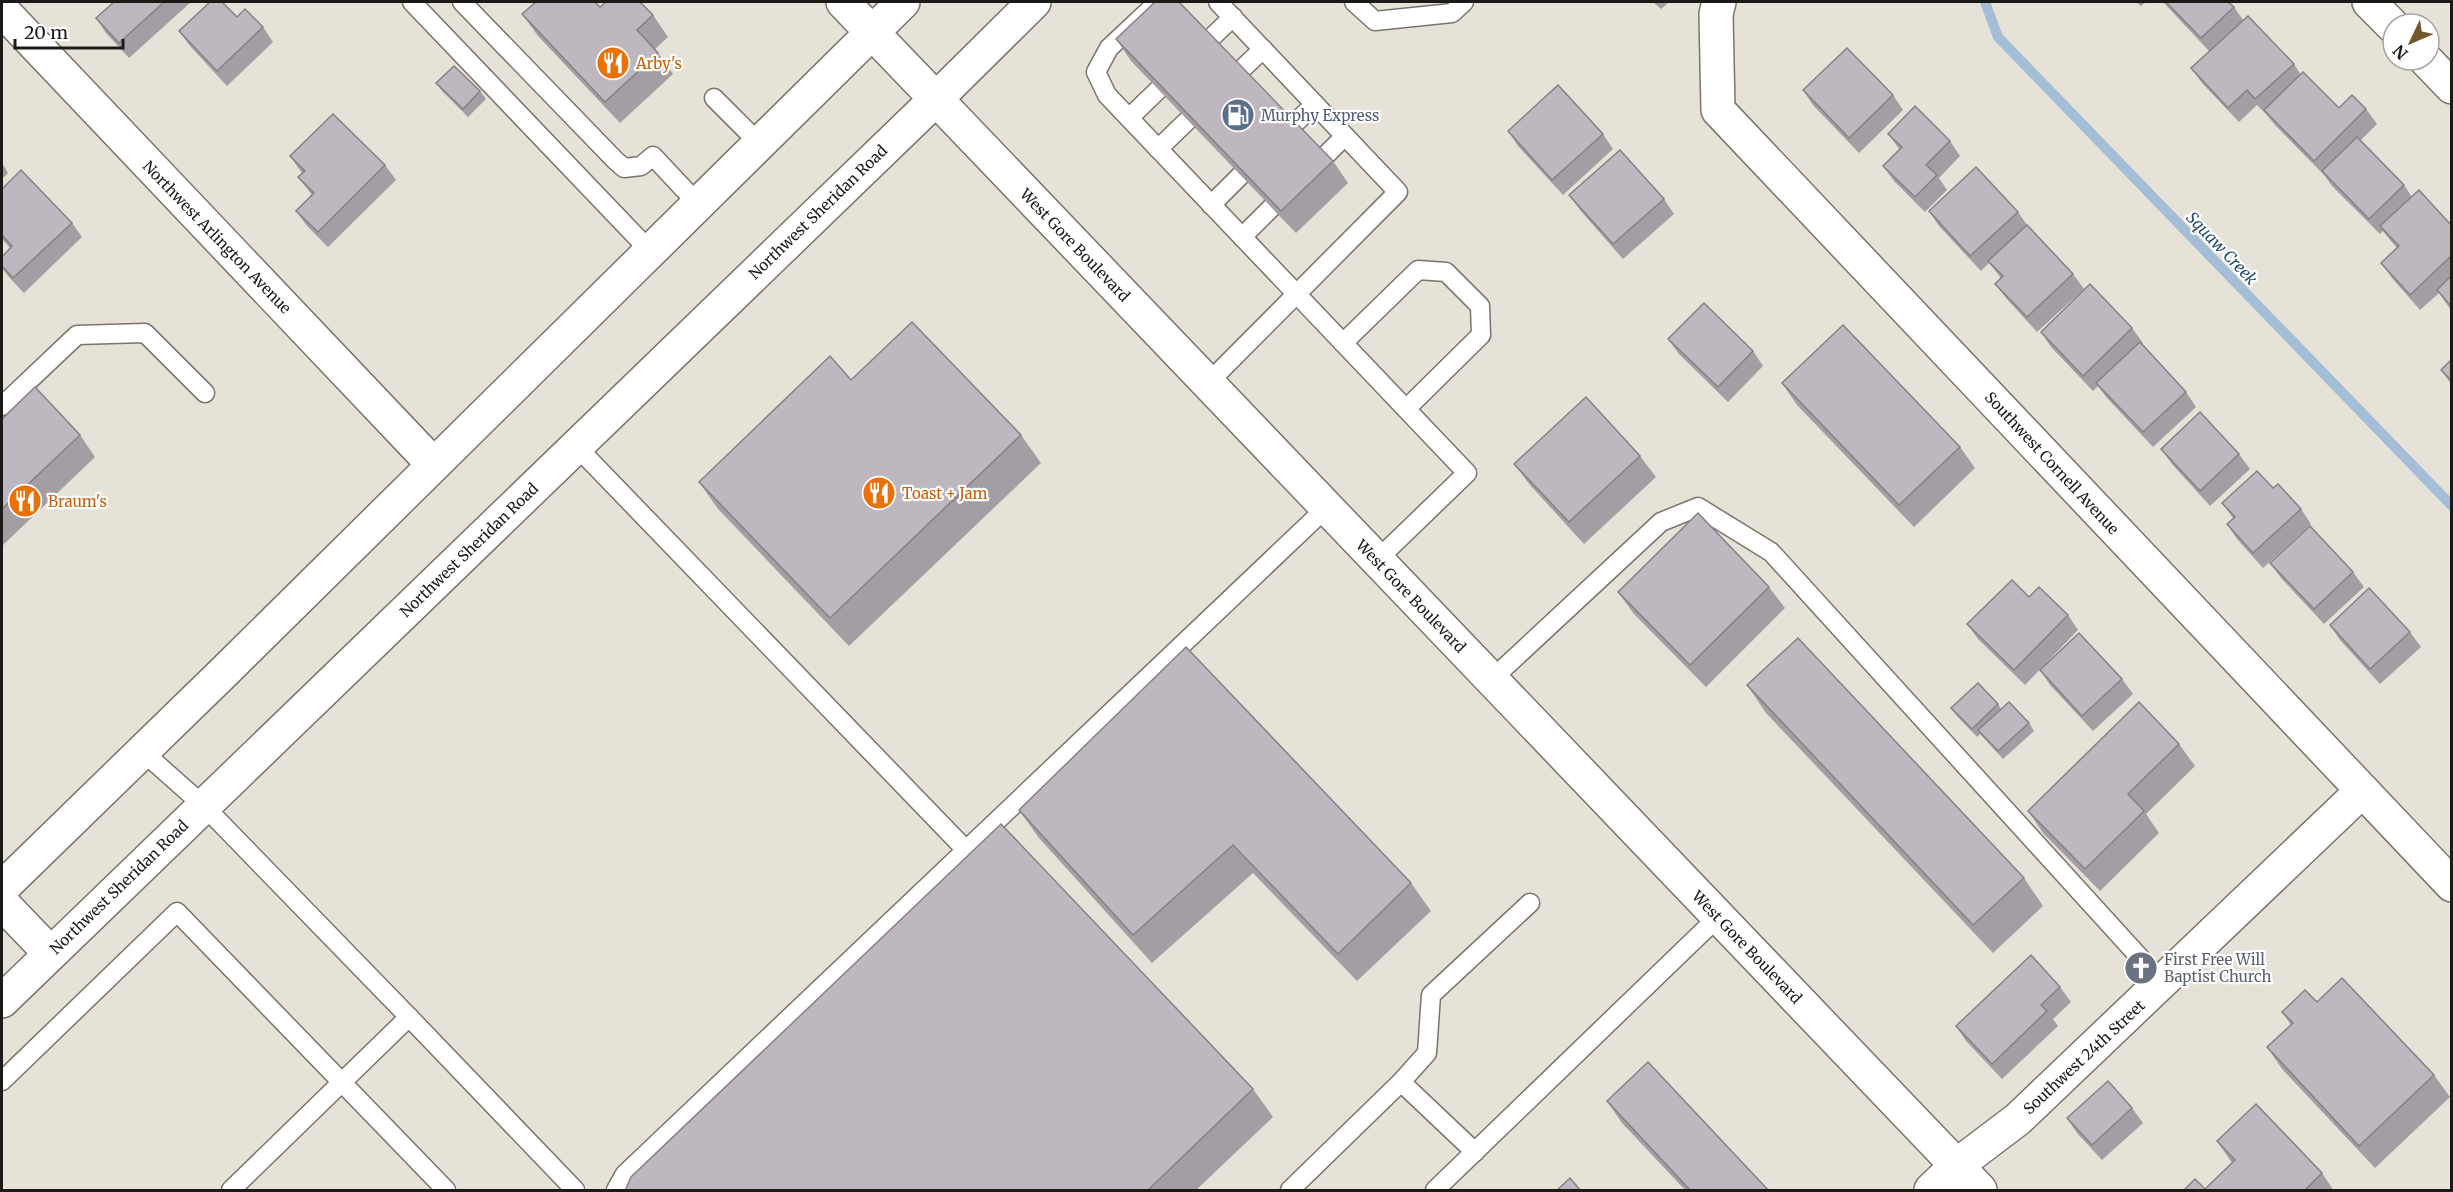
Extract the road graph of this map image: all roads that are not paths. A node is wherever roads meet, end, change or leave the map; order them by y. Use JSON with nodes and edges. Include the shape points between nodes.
{"nodes":[{"id":1,"x":412,"y":2,"type":"edge"},
{"id":2,"x":462,"y":2,"type":"edge"},
{"id":3,"x":843,"y":2,"type":"edge"},
{"id":4,"x":903,"y":2,"type":"edge"},
{"id":5,"x":1034,"y":2,"type":"edge"},
{"id":6,"x":1158,"y":2,"type":"edge"},
{"id":7,"x":1218,"y":2,"type":"edge"},
{"id":8,"x":1354,"y":2,"type":"edge"},
{"id":9,"x":2369,"y":2,"type":"edge"},
{"id":10,"x":1452,"y":5,"type":"edge"},
{"id":11,"x":1718,"y":8,"type":"edge"},
{"id":12,"x":2,"y":10,"type":"edge"},
{"id":13,"x":2381,"y":14,"type":"edge"},
{"id":14,"x":1233,"y":17,"type":"junction"},
{"id":15,"x":872,"y":32,"type":"junction"},
{"id":16,"x":1210,"y":39,"type":"edge"},
{"id":17,"x":1263,"y":49,"type":"junction"},
{"id":18,"x":1240,"y":71,"type":"edge"},
{"id":19,"x":2437,"y":72,"type":"edge"},
{"id":20,"x":2451,"y":87,"type":"edge"},
{"id":21,"x":1158,"y":90,"type":"edge"},
{"id":22,"x":714,"y":98,"type":"dead end"},
{"id":23,"x":936,"y":99,"type":"junction"},
{"id":24,"x":1315,"y":104,"type":"junction"},
{"id":25,"x":1129,"y":118,"type":"junction"},
{"id":26,"x":1188,"y":120,"type":"edge"},
{"id":27,"x":1293,"y":125,"type":"edge"},
{"id":28,"x":1345,"y":136,"type":"junction"},
{"id":29,"x":760,"y":144,"type":"junction"},
{"id":30,"x":1158,"y":149,"type":"junction"},
{"id":31,"x":1324,"y":157,"type":"edge"},
{"id":32,"x":1241,"y":176,"type":"edge"},
{"id":33,"x":697,"y":203,"type":"junction"},
{"id":34,"x":1211,"y":204,"type":"junction"},
{"id":35,"x":1272,"y":207,"type":"edge"},
{"id":36,"x":1242,"y":237,"type":"junction"},
{"id":37,"x":650,"y":251,"type":"junction"},
{"id":38,"x":1297,"y":294,"type":"junction"},
{"id":39,"x":1343,"y":343,"type":"junction"},
{"id":40,"x":1208,"y":383,"type":"junction"},
{"id":41,"x":205,"y":393,"type":"dead end"},
{"id":42,"x":2,"y":406,"type":"edge"},
{"id":43,"x":1406,"y":409,"type":"junction"},
{"id":44,"x":576,"y":446,"type":"junction"},
{"id":45,"x":433,"y":464,"type":"junction"},
{"id":46,"x":1326,"y":508,"type":"junction"},
{"id":47,"x":1377,"y":560,"type":"junction"},
{"id":48,"x":1491,"y":680,"type":"junction"},
{"id":49,"x":142,"y":751,"type":"junction"},
{"id":50,"x":2362,"y":791,"type":"junction"},
{"id":51,"x":204,"y":806,"type":"junction"},
{"id":52,"x":966,"y":850,"type":"junction"},
{"id":53,"x":2451,"y":885,"type":"edge"},
{"id":54,"x":2,"y":888,"type":"edge"},
{"id":55,"x":2,"y":903,"type":"edge"},
{"id":56,"x":1530,"y":903,"type":"dead end"},
{"id":57,"x":1718,"y":917,"type":"junction"},
{"id":58,"x":50,"y":953,"type":"junction"},
{"id":59,"x":2163,"y":983,"type":"junction"},
{"id":60,"x":2,"y":1001,"type":"edge"},
{"id":61,"x":409,"y":1017,"type":"junction"},
{"id":62,"x":2,"y":1081,"type":"edge"},
{"id":63,"x":1401,"y":1082,"type":"junction"},
{"id":64,"x":342,"y":1083,"type":"junction"},
{"id":65,"x":1474,"y":1152,"type":"junction"},
{"id":66,"x":1956,"y":1166,"type":"junction"},
{"id":67,"x":231,"y":1191,"type":"edge"},
{"id":68,"x":446,"y":1191,"type":"edge"},
{"id":69,"x":575,"y":1191,"type":"edge"},
{"id":70,"x":616,"y":1191,"type":"edge"},
{"id":71,"x":1290,"y":1191,"type":"edge"},
{"id":72,"x":1435,"y":1191,"type":"edge"},
{"id":73,"x":1930,"y":1191,"type":"edge"},
{"id":74,"x":1980,"y":1191,"type":"edge"}],
"edges":[{"from":1,"to":37,"type":"lane"},
{"from":2,"to":33,"type":"lane","via":[[624,168],[641,166],[653,156]]},
{"from":3,"to":15,"type":"main road","name":"West Gore Boulevard"},
{"from":4,"to":15,"type":"main road"},
{"from":5,"to":23,"type":"main road","name":"Northwest Sheridan Road"},
{"from":6,"to":25,"type":"lane","via":[[1108,48],[1096,72],[1107,95]]},
{"from":7,"to":14,"type":"lane"},
{"from":8,"to":10,"type":"lane","via":[[1375,21]]},
{"from":9,"to":13,"type":"main road"},
{"from":11,"to":50,"type":"main road","name":"Southwest Cornell Avenue","via":[[1718,110]]},
{"from":12,"to":45,"type":"main road","name":"Northwest Arlington Avenue"},
{"from":14,"to":16,"type":"lane"},
{"from":14,"to":17,"type":"lane"},
{"from":15,"to":23,"type":"main road","name":"West Gore Boulevard"},
{"from":15,"to":29,"type":"main road"},
{"from":17,"to":18,"type":"lane"},
{"from":17,"to":24,"type":"lane"},
{"from":19,"to":20,"type":"main road"},
{"from":21,"to":25,"type":"lane"},
{"from":22,"to":29,"type":"lane"},
{"from":23,"to":40,"type":"main road","name":"West Gore Boulevard"},
{"from":23,"to":44,"type":"main road","name":"Northwest Sheridan Road"},
{"from":24,"to":27,"type":"lane"},
{"from":24,"to":28,"type":"lane"},
{"from":25,"to":30,"type":"lane"},
{"from":26,"to":30,"type":"lane"},
{"from":28,"to":31,"type":"lane"},
{"from":28,"to":38,"type":"lane","via":[[1398,192]]},
{"from":29,"to":33,"type":"main road"},
{"from":30,"to":34,"type":"lane"},
{"from":32,"to":34,"type":"lane"},
{"from":33,"to":37,"type":"main road"},
{"from":34,"to":36,"type":"lane"},
{"from":35,"to":36,"type":"lane"},
{"from":36,"to":38,"type":"lane"},
{"from":37,"to":45,"type":"main road"},
{"from":38,"to":39,"type":"lane"},
{"from":38,"to":40,"type":"lane"},
{"from":39,"to":43,"type":"lane"},
{"from":39,"to":43,"type":"lane","via":[[1418,270],[1446,272],[1480,306],[1481,335]]},
{"from":40,"to":46,"type":"main road","name":"West Gore Boulevard"},
{"from":41,"to":42,"type":"lane","via":[[146,333],[77,335]]},
{"from":43,"to":47,"type":"lane","via":[[1467,472]]},
{"from":44,"to":51,"type":"main road","name":"Northwest Sheridan Road"},
{"from":44,"to":52,"type":"lane"},
{"from":45,"to":49,"type":"main road"},
{"from":46,"to":47,"type":"main road","name":"West Gore Boulevard"},
{"from":46,"to":52,"type":"lane"},
{"from":47,"to":48,"type":"main road","name":"West Gore Boulevard"},
{"from":48,"to":57,"type":"main road","name":"West Gore Boulevard"},
{"from":48,"to":59,"type":"lane","via":[[1661,522],[1698,507],[1771,552]]},
{"from":49,"to":51,"type":"lane"},
{"from":49,"to":54,"type":"main road"},
{"from":50,"to":53,"type":"main road","name":"Southwest Cornell Avenue"},
{"from":50,"to":59,"type":"main road","name":"Southwest 24th Street"},
{"from":51,"to":58,"type":"main road","name":"Northwest Sheridan Road"},
{"from":51,"to":61,"type":"lane"},
{"from":52,"to":70,"type":"lane","via":[[625,1174]]},
{"from":55,"to":58,"type":"main road"},
{"from":56,"to":63,"type":"lane","via":[[1431,995],[1427,1053]]},
{"from":57,"to":65,"type":"lane"},
{"from":57,"to":66,"type":"main road","name":"West Gore Boulevard"},
{"from":58,"to":60,"type":"main road","name":"Northwest Sheridan Road"},
{"from":59,"to":66,"type":"main road","name":"Southwest 24th Street","via":[[2018,1119]]},
{"from":61,"to":64,"type":"lane"},
{"from":61,"to":69,"type":"lane"},
{"from":62,"to":64,"type":"lane","via":[[177,912]]},
{"from":63,"to":65,"type":"lane"},
{"from":63,"to":71,"type":"lane"},
{"from":64,"to":67,"type":"lane"},
{"from":64,"to":68,"type":"lane"},
{"from":65,"to":72,"type":"lane"},
{"from":66,"to":73,"type":"main road","name":"Southwest 24th Street"},
{"from":66,"to":74,"type":"main road","name":"West Gore Boulevard"}]}
